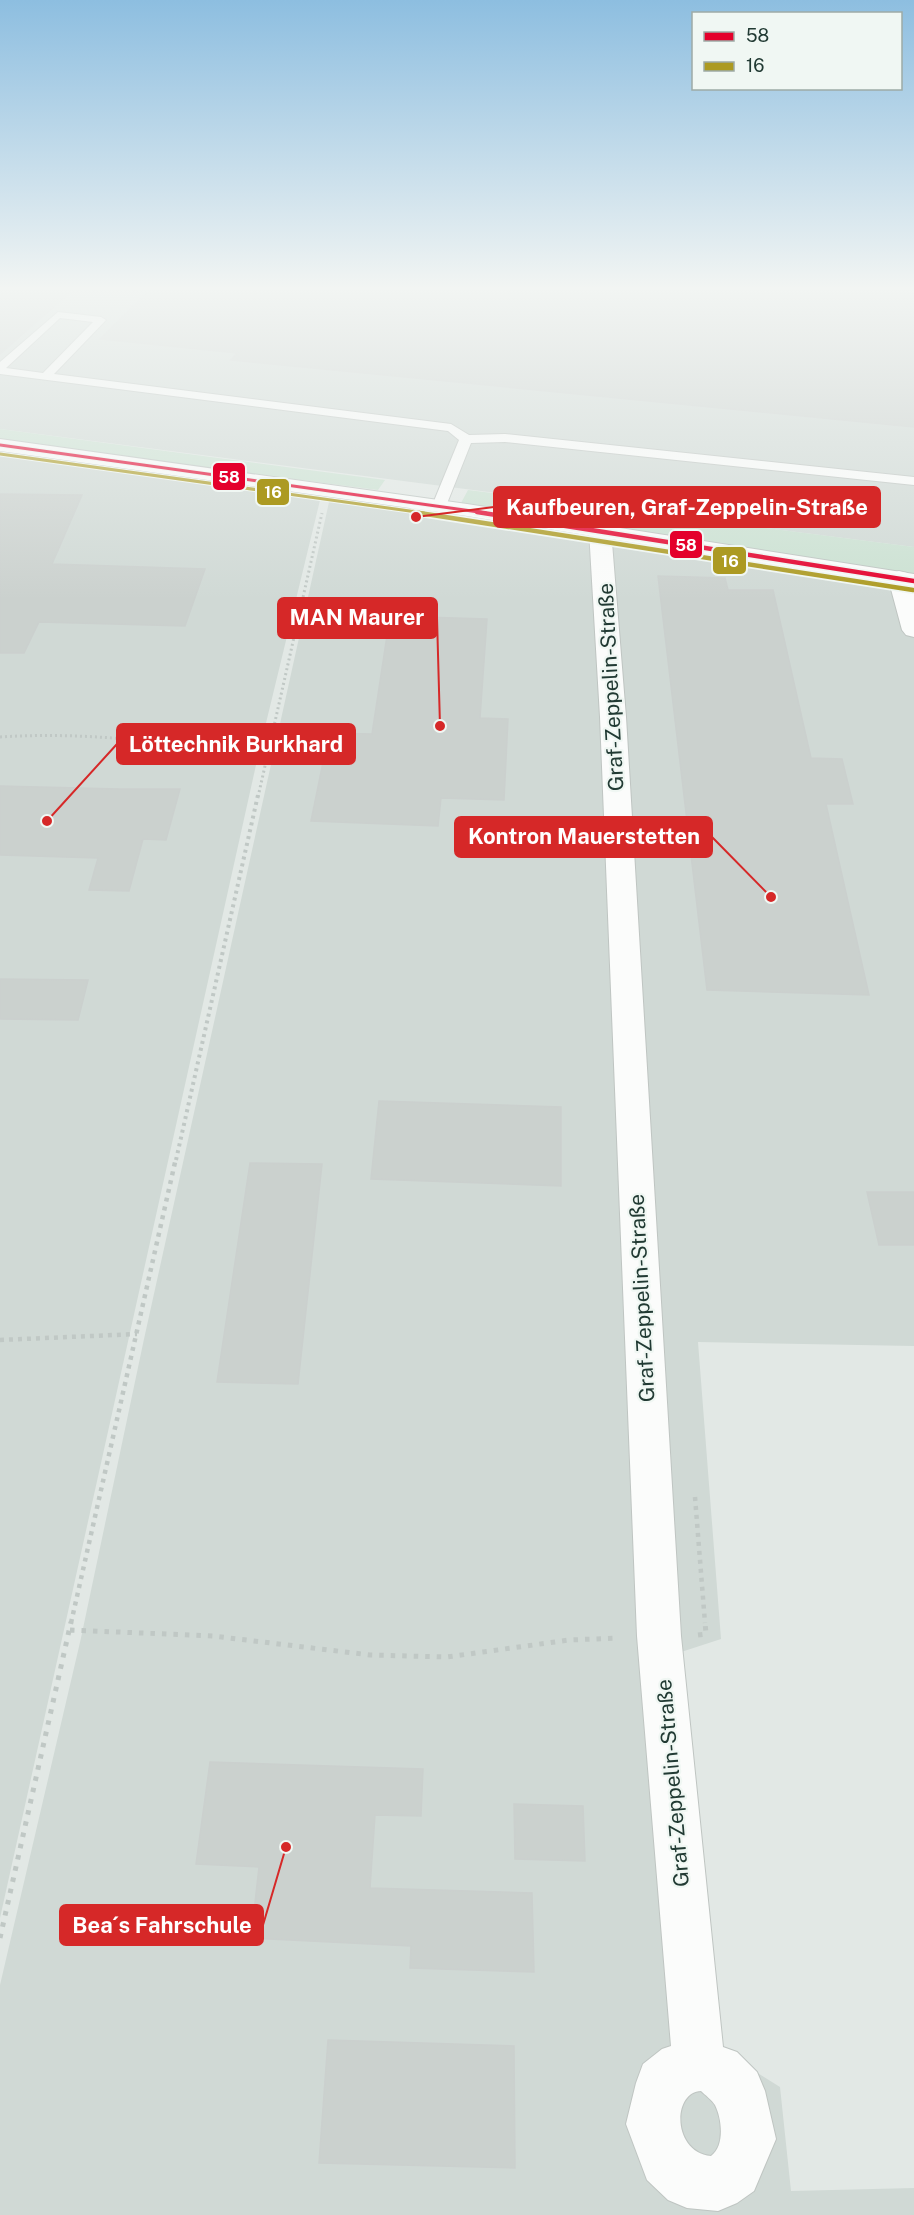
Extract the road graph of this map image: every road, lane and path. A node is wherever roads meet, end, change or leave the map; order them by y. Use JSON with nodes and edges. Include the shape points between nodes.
{"nodes":[{"id":1,"x":170,"y":393,"type":"edge"},
{"id":2,"x":466,"y":439,"type":"junction"},
{"id":3,"x":0,"y":445,"type":"edge"},
{"id":4,"x":914,"y":482,"type":"edge"},
{"id":5,"x":327,"y":489,"type":"junction"},
{"id":6,"x":439,"y":506,"type":"junction"},
{"id":7,"x":600,"y":530,"type":"junction"},
{"id":8,"x":907,"y":580,"type":"edge"},
{"id":9,"x":914,"y":630,"type":"edge"},
{"id":10,"x":0,"y":737,"type":"edge"},
{"id":11,"x":266,"y":755,"type":"junction"},
{"id":12,"x":137,"y":1334,"type":"junction"},
{"id":13,"x":0,"y":1340,"type":"edge"},
{"id":14,"x":70,"y":1630,"type":"junction"},
{"id":15,"x":659,"y":1635,"type":"junction"},
{"id":16,"x":0,"y":1938,"type":"edge"},
{"id":17,"x":699,"y":2064,"type":"dead end"}],
"edges":[{"from":1,"to":2,"type":"lane","via":[[451,428]]},
{"from":2,"to":4,"type":"lane","via":[[505,438]]},
{"from":2,"to":6,"type":"lane"},
{"from":3,"to":5,"type":"street"},
{"from":5,"to":6,"type":"street"},
{"from":5,"to":11,"type":"path"},
{"from":6,"to":7,"type":"street"},
{"from":7,"to":8,"type":"street"},
{"from":7,"to":15,"type":"street","name":"Graf-Zeppelin-Straße","via":[[612,694]]},
{"from":8,"to":9,"type":"street"},
{"from":10,"to":11,"type":"path","via":[[81,735]]},
{"from":11,"to":12,"type":"path"},
{"from":12,"to":13,"type":"path"},
{"from":12,"to":14,"type":"path"},
{"from":14,"to":15,"type":"path","via":[[213,1636],[370,1655],[447,1657],[569,1640]]},
{"from":14,"to":16,"type":"path"},
{"from":15,"to":17,"type":"street","name":"Graf-Zeppelin-Straße"}]}
